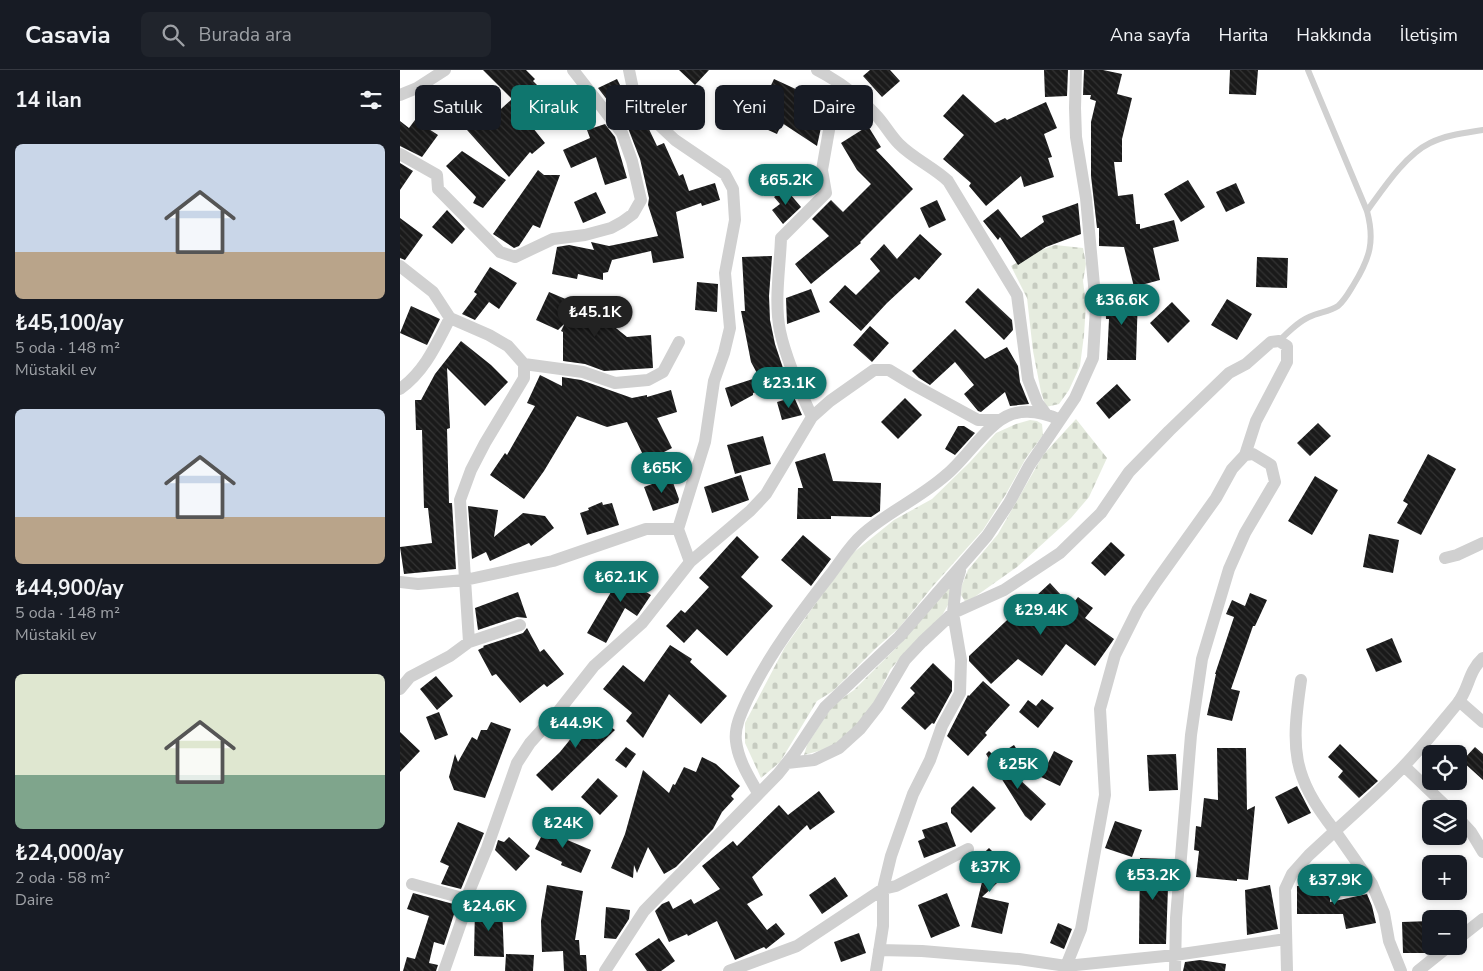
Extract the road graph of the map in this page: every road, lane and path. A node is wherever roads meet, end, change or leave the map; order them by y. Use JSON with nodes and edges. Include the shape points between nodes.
{"nodes":[{"id":1,"x":446,"y":70,"type":"edge"},
{"id":2,"x":573,"y":70,"type":"edge"},
{"id":3,"x":629,"y":70,"type":"edge"},
{"id":4,"x":817,"y":70,"type":"edge"},
{"id":5,"x":1076,"y":70,"type":"edge"},
{"id":6,"x":1308,"y":70,"type":"edge"},
{"id":7,"x":840,"y":85,"type":"edge"},
{"id":8,"x":400,"y":95,"type":"edge"},
{"id":9,"x":873,"y":112,"type":"edge"},
{"id":10,"x":829,"y":130,"type":"edge"},
{"id":11,"x":1483,"y":130,"type":"edge"},
{"id":12,"x":400,"y":154,"type":"edge"},
{"id":13,"x":1367,"y":211,"type":"junction"},
{"id":14,"x":400,"y":266,"type":"edge"},
{"id":15,"x":450,"y":318,"type":"junction"},
{"id":16,"x":1279,"y":341,"type":"junction"},
{"id":17,"x":680,"y":342,"type":"dead end"},
{"id":18,"x":524,"y":364,"type":"junction"},
{"id":19,"x":400,"y":389,"type":"edge"},
{"id":20,"x":1046,"y":414,"type":"junction"},
{"id":21,"x":812,"y":418,"type":"junction"},
{"id":22,"x":1000,"y":420,"type":"junction"},
{"id":23,"x":1060,"y":420,"type":"junction"},
{"id":24,"x":1245,"y":454,"type":"junction"},
{"id":25,"x":678,"y":528,"type":"junction"},
{"id":26,"x":1483,"y":543,"type":"edge"},
{"id":27,"x":1445,"y":558,"type":"dead end"},
{"id":28,"x":690,"y":562,"type":"junction"},
{"id":29,"x":961,"y":567,"type":"junction"},
{"id":30,"x":465,"y":580,"type":"junction"},
{"id":31,"x":400,"y":582,"type":"edge"},
{"id":32,"x":954,"y":614,"type":"junction"},
{"id":33,"x":520,"y":625,"type":"dead end"},
{"id":34,"x":469,"y":642,"type":"junction"},
{"id":35,"x":1483,"y":658,"type":"edge"},
{"id":36,"x":1301,"y":680,"type":"dead end"},
{"id":37,"x":400,"y":689,"type":"edge"},
{"id":38,"x":1459,"y":701,"type":"junction"},
{"id":39,"x":1483,"y":722,"type":"edge"},
{"id":40,"x":787,"y":763,"type":"junction"},
{"id":41,"x":1404,"y":766,"type":"junction"},
{"id":42,"x":758,"y":793,"type":"junction"},
{"id":43,"x":1440,"y":800,"type":"edge"},
{"id":44,"x":1467,"y":828,"type":"edge"},
{"id":45,"x":1335,"y":832,"type":"junction"},
{"id":46,"x":968,"y":849,"type":"dead end"},
{"id":47,"x":1483,"y":852,"type":"edge"},
{"id":48,"x":412,"y":884,"type":"dead end"},
{"id":49,"x":884,"y":889,"type":"junction"},
{"id":50,"x":466,"y":900,"type":"junction"},
{"id":51,"x":1483,"y":919,"type":"edge"},
{"id":52,"x":1467,"y":932,"type":"edge"},
{"id":53,"x":1286,"y":939,"type":"junction"},
{"id":54,"x":879,"y":950,"type":"junction"},
{"id":55,"x":1176,"y":955,"type":"junction"},
{"id":56,"x":1438,"y":955,"type":"edge"},
{"id":57,"x":1065,"y":968,"type":"edge"},
{"id":58,"x":444,"y":971,"type":"edge"},
{"id":59,"x":605,"y":971,"type":"edge"},
{"id":60,"x":729,"y":971,"type":"edge"},
{"id":61,"x":876,"y":971,"type":"edge"},
{"id":62,"x":1175,"y":971,"type":"edge"},
{"id":63,"x":1287,"y":971,"type":"edge"},
{"id":64,"x":1400,"y":971,"type":"edge"},
{"id":65,"x":1418,"y":971,"type":"edge"}],
"edges":[{"from":1,"to":8,"type":"street"},
{"from":2,"to":12,"type":"street","via":[[622,133],[632,161],[641,200],[633,214],[611,228],[553,239],[515,257],[500,252],[438,189],[438,174]]},
{"from":3,"to":25,"type":"street","via":[[638,106],[676,140],[725,174],[733,189],[735,220],[725,273],[730,328],[714,381],[705,442]]},
{"from":4,"to":7,"type":"street"},
{"from":5,"to":23,"type":"street","via":[[1076,137],[1086,198],[1096,307],[1093,358],[1075,398]]},
{"from":6,"to":13,"type":"lane"},
{"from":9,"to":20,"type":"street","via":[[899,144],[918,160],[938,170],[948,181],[1017,295],[1028,379],[1037,402]]},
{"from":10,"to":21,"type":"street","via":[[822,170],[826,194],[781,238],[780,330]]},
{"from":11,"to":13,"type":"lane","via":[[1440,138],[1421,148]]},
{"from":13,"to":16,"type":"lane","via":[[1371,235],[1368,257],[1348,294],[1336,307],[1309,317]]},
{"from":14,"to":15,"type":"street","via":[[433,292]]},
{"from":15,"to":18,"type":"street","via":[[508,346]]},
{"from":15,"to":19,"type":"street","via":[[427,363]]},
{"from":16,"to":24,"type":"street","via":[[1287,346],[1287,362],[1256,421]]},
{"from":16,"to":32,"type":"street","via":[[1271,342],[1246,364],[1229,373],[1168,431],[1129,472],[1101,513],[1060,553],[1004,590]]},
{"from":17,"to":18,"type":"street","via":[[664,372],[648,380],[615,383],[583,372]]},
{"from":18,"to":30,"type":"street","via":[[524,378],[474,463],[460,500]]},
{"from":20,"to":22,"type":"street","via":[[1013,414]]},
{"from":20,"to":23,"type":"street"},
{"from":21,"to":22,"type":"street","via":[[874,370],[889,370],[978,420]]},
{"from":21,"to":28,"type":"street","via":[[766,494]]},
{"from":22,"to":42,"type":"street","via":[[947,475],[864,533],[849,548],[788,630],[740,717],[735,740],[744,769]]},
{"from":23,"to":29,"type":"street","via":[[987,536]]},
{"from":24,"to":55,"type":"street","via":[[1253,454],[1271,465],[1275,482],[1245,533],[1229,569],[1202,659],[1191,735],[1176,918]]},
{"from":24,"to":57,"type":"street","via":[[1138,609],[1115,655],[1100,709],[1105,795],[1081,929]]},
{"from":25,"to":28,"type":"street"},
{"from":25,"to":30,"type":"street","via":[[646,529],[553,561]]},
{"from":26,"to":27,"type":"street","via":[[1457,556]]},
{"from":28,"to":50,"type":"street","via":[[642,623],[594,666],[530,743],[517,763]]},
{"from":29,"to":32,"type":"street"},
{"from":29,"to":40,"type":"street","via":[[898,637],[825,706]]},
{"from":30,"to":31,"type":"street","via":[[418,584]]},
{"from":30,"to":34,"type":"street"},
{"from":32,"to":40,"type":"street","via":[[905,660],[860,730],[839,748],[814,760]]},
{"from":32,"to":49,"type":"street","via":[[961,660],[960,694],[942,726],[913,794],[891,856]]},
{"from":33,"to":34,"type":"street"},
{"from":34,"to":37,"type":"street","via":[[410,677]]},
{"from":35,"to":38,"type":"street","via":[[1469,677]]},
{"from":36,"to":45,"type":"street","via":[[1295,722],[1296,756],[1303,782]]},
{"from":38,"to":39,"type":"street"},
{"from":38,"to":41,"type":"street"},
{"from":40,"to":42,"type":"street"},
{"from":41,"to":43,"type":"street"},
{"from":41,"to":45,"type":"street"},
{"from":42,"to":59,"type":"street","via":[[644,911]]},
{"from":44,"to":47,"type":"street"},
{"from":45,"to":53,"type":"street","via":[[1292,874],[1285,889]]},
{"from":45,"to":64,"type":"street","via":[[1372,884],[1384,913],[1389,941]]},
{"from":46,"to":49,"type":"street"},
{"from":48,"to":50,"type":"street"},
{"from":49,"to":54,"type":"street"},
{"from":49,"to":60,"type":"street","via":[[797,946]]},
{"from":50,"to":58,"type":"street"},
{"from":51,"to":52,"type":"street"},
{"from":53,"to":55,"type":"street"},
{"from":53,"to":63,"type":"street"},
{"from":54,"to":57,"type":"street","via":[[1020,959]]},
{"from":54,"to":61,"type":"street"},
{"from":55,"to":57,"type":"street"},
{"from":55,"to":62,"type":"street"},
{"from":56,"to":65,"type":"street"}]}
